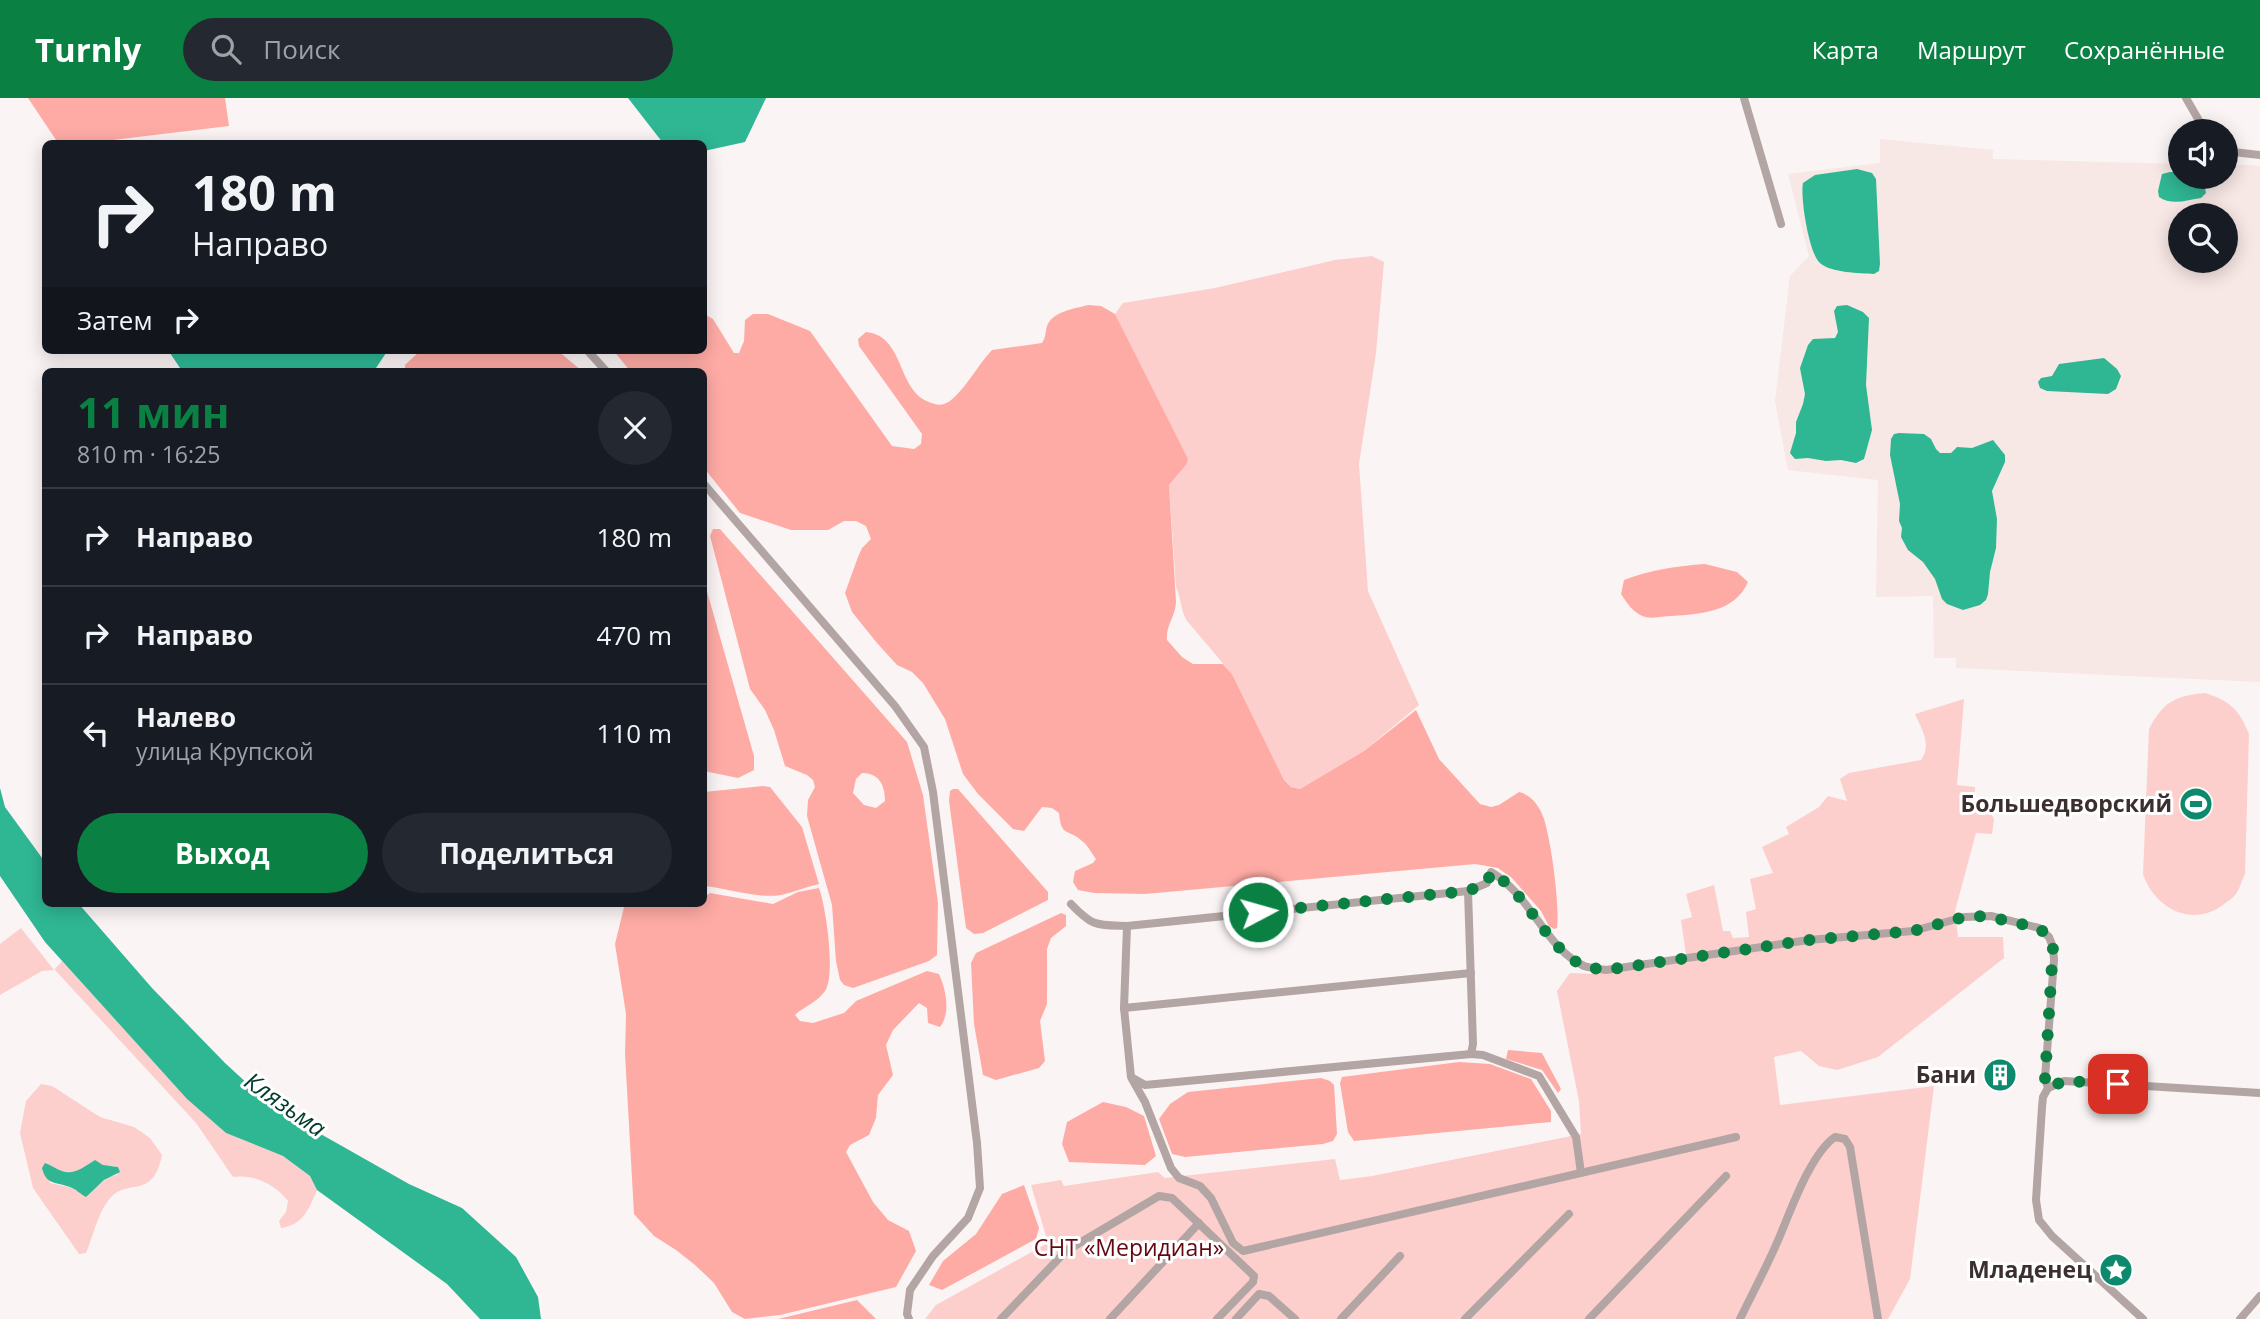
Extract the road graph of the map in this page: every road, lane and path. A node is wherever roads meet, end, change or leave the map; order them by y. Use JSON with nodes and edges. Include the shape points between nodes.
{"nodes":[{"id":1,"x":1744,"y":98,"type":"edge"},
{"id":2,"x":2186,"y":98,"type":"edge"},
{"id":3,"x":2197,"y":119,"type":"edge"},
{"id":4,"x":2238,"y":153,"type":"edge"},
{"id":5,"x":2260,"y":155,"type":"edge"},
{"id":6,"x":1781,"y":224,"type":"dead end"},
{"id":7,"x":591,"y":354,"type":"edge"},
{"id":8,"x":603,"y":368,"type":"edge"},
{"id":9,"x":707,"y":487,"type":"edge"},
{"id":10,"x":1468,"y":891,"type":"junction"},
{"id":11,"x":1071,"y":904,"type":"dead end"},
{"id":12,"x":1127,"y":926,"type":"junction"},
{"id":13,"x":1471,"y":973,"type":"junction"},
{"id":14,"x":1124,"y":1008,"type":"junction"},
{"id":15,"x":1471,"y":1054,"type":"junction"},
{"id":16,"x":1131,"y":1077,"type":"junction"},
{"id":17,"x":2048,"y":1088,"type":"junction"},
{"id":18,"x":2260,"y":1093,"type":"edge"},
{"id":19,"x":1736,"y":1137,"type":"dead end"},
{"id":20,"x":1581,"y":1173,"type":"junction"},
{"id":21,"x":1726,"y":1176,"type":"dead end"},
{"id":22,"x":1570,"y":1214,"type":"dead end"},
{"id":23,"x":1199,"y":1223,"type":"junction"},
{"id":24,"x":1399,"y":1256,"type":"dead end"},
{"id":25,"x":2260,"y":1296,"type":"edge"},
{"id":26,"x":909,"y":1319,"type":"edge"},
{"id":27,"x":1002,"y":1319,"type":"edge"},
{"id":28,"x":1110,"y":1319,"type":"edge"},
{"id":29,"x":1217,"y":1319,"type":"edge"},
{"id":30,"x":1236,"y":1319,"type":"edge"},
{"id":31,"x":1295,"y":1319,"type":"edge"},
{"id":32,"x":1341,"y":1319,"type":"edge"},
{"id":33,"x":1465,"y":1319,"type":"edge"},
{"id":34,"x":1589,"y":1319,"type":"edge"},
{"id":35,"x":1740,"y":1319,"type":"edge"},
{"id":36,"x":1878,"y":1319,"type":"edge"},
{"id":37,"x":2143,"y":1319,"type":"edge"},
{"id":38,"x":2240,"y":1319,"type":"edge"}],
"edges":[{"from":1,"to":6,"type":"street"},
{"from":2,"to":3,"type":"street"},
{"from":4,"to":5,"type":"street"},
{"from":7,"to":8,"type":"street"},
{"from":9,"to":26,"type":"street","via":[[895,706],[924,747],[978,1143],[980,1188],[968,1218],[910,1290]]},
{"from":10,"to":12,"type":"street"},
{"from":10,"to":13,"type":"street"},
{"from":10,"to":17,"type":"street","via":[[1487,883],[1491,872],[1523,899],[1562,952],[1586,967],[1606,970],[1809,940],[1913,931],[1964,917],[1990,916],[2039,928],[2053,947]]},
{"from":11,"to":12,"type":"street","via":[[1096,925]]},
{"from":12,"to":14,"type":"street"},
{"from":13,"to":14,"type":"street"},
{"from":13,"to":15,"type":"street"},
{"from":14,"to":16,"type":"street"},
{"from":15,"to":16,"type":"street","via":[[1145,1085]]},
{"from":15,"to":20,"type":"street","via":[[1539,1076],[1576,1137]]},
{"from":16,"to":20,"type":"street","via":[[1171,1168],[1179,1178],[1200,1186],[1233,1243],[1243,1251]]},
{"from":17,"to":18,"type":"street","via":[[2064,1081]]},
{"from":17,"to":37,"type":"street","via":[[2042,1107],[2036,1200],[2039,1220]]},
{"from":19,"to":20,"type":"street"},
{"from":21,"to":34,"type":"street"},
{"from":22,"to":33,"type":"street"},
{"from":23,"to":27,"type":"street","via":[[1172,1198],[1159,1196],[1066,1251]]},
{"from":23,"to":28,"type":"street"},
{"from":23,"to":29,"type":"street","via":[[1254,1276]]},
{"from":24,"to":32,"type":"street"},
{"from":25,"to":38,"type":"street"},
{"from":30,"to":31,"type":"street","via":[[1259,1294],[1269,1296]]},
{"from":35,"to":36,"type":"street","via":[[1790,1208],[1824,1144],[1835,1137],[1845,1139],[1850,1147]]}]}
